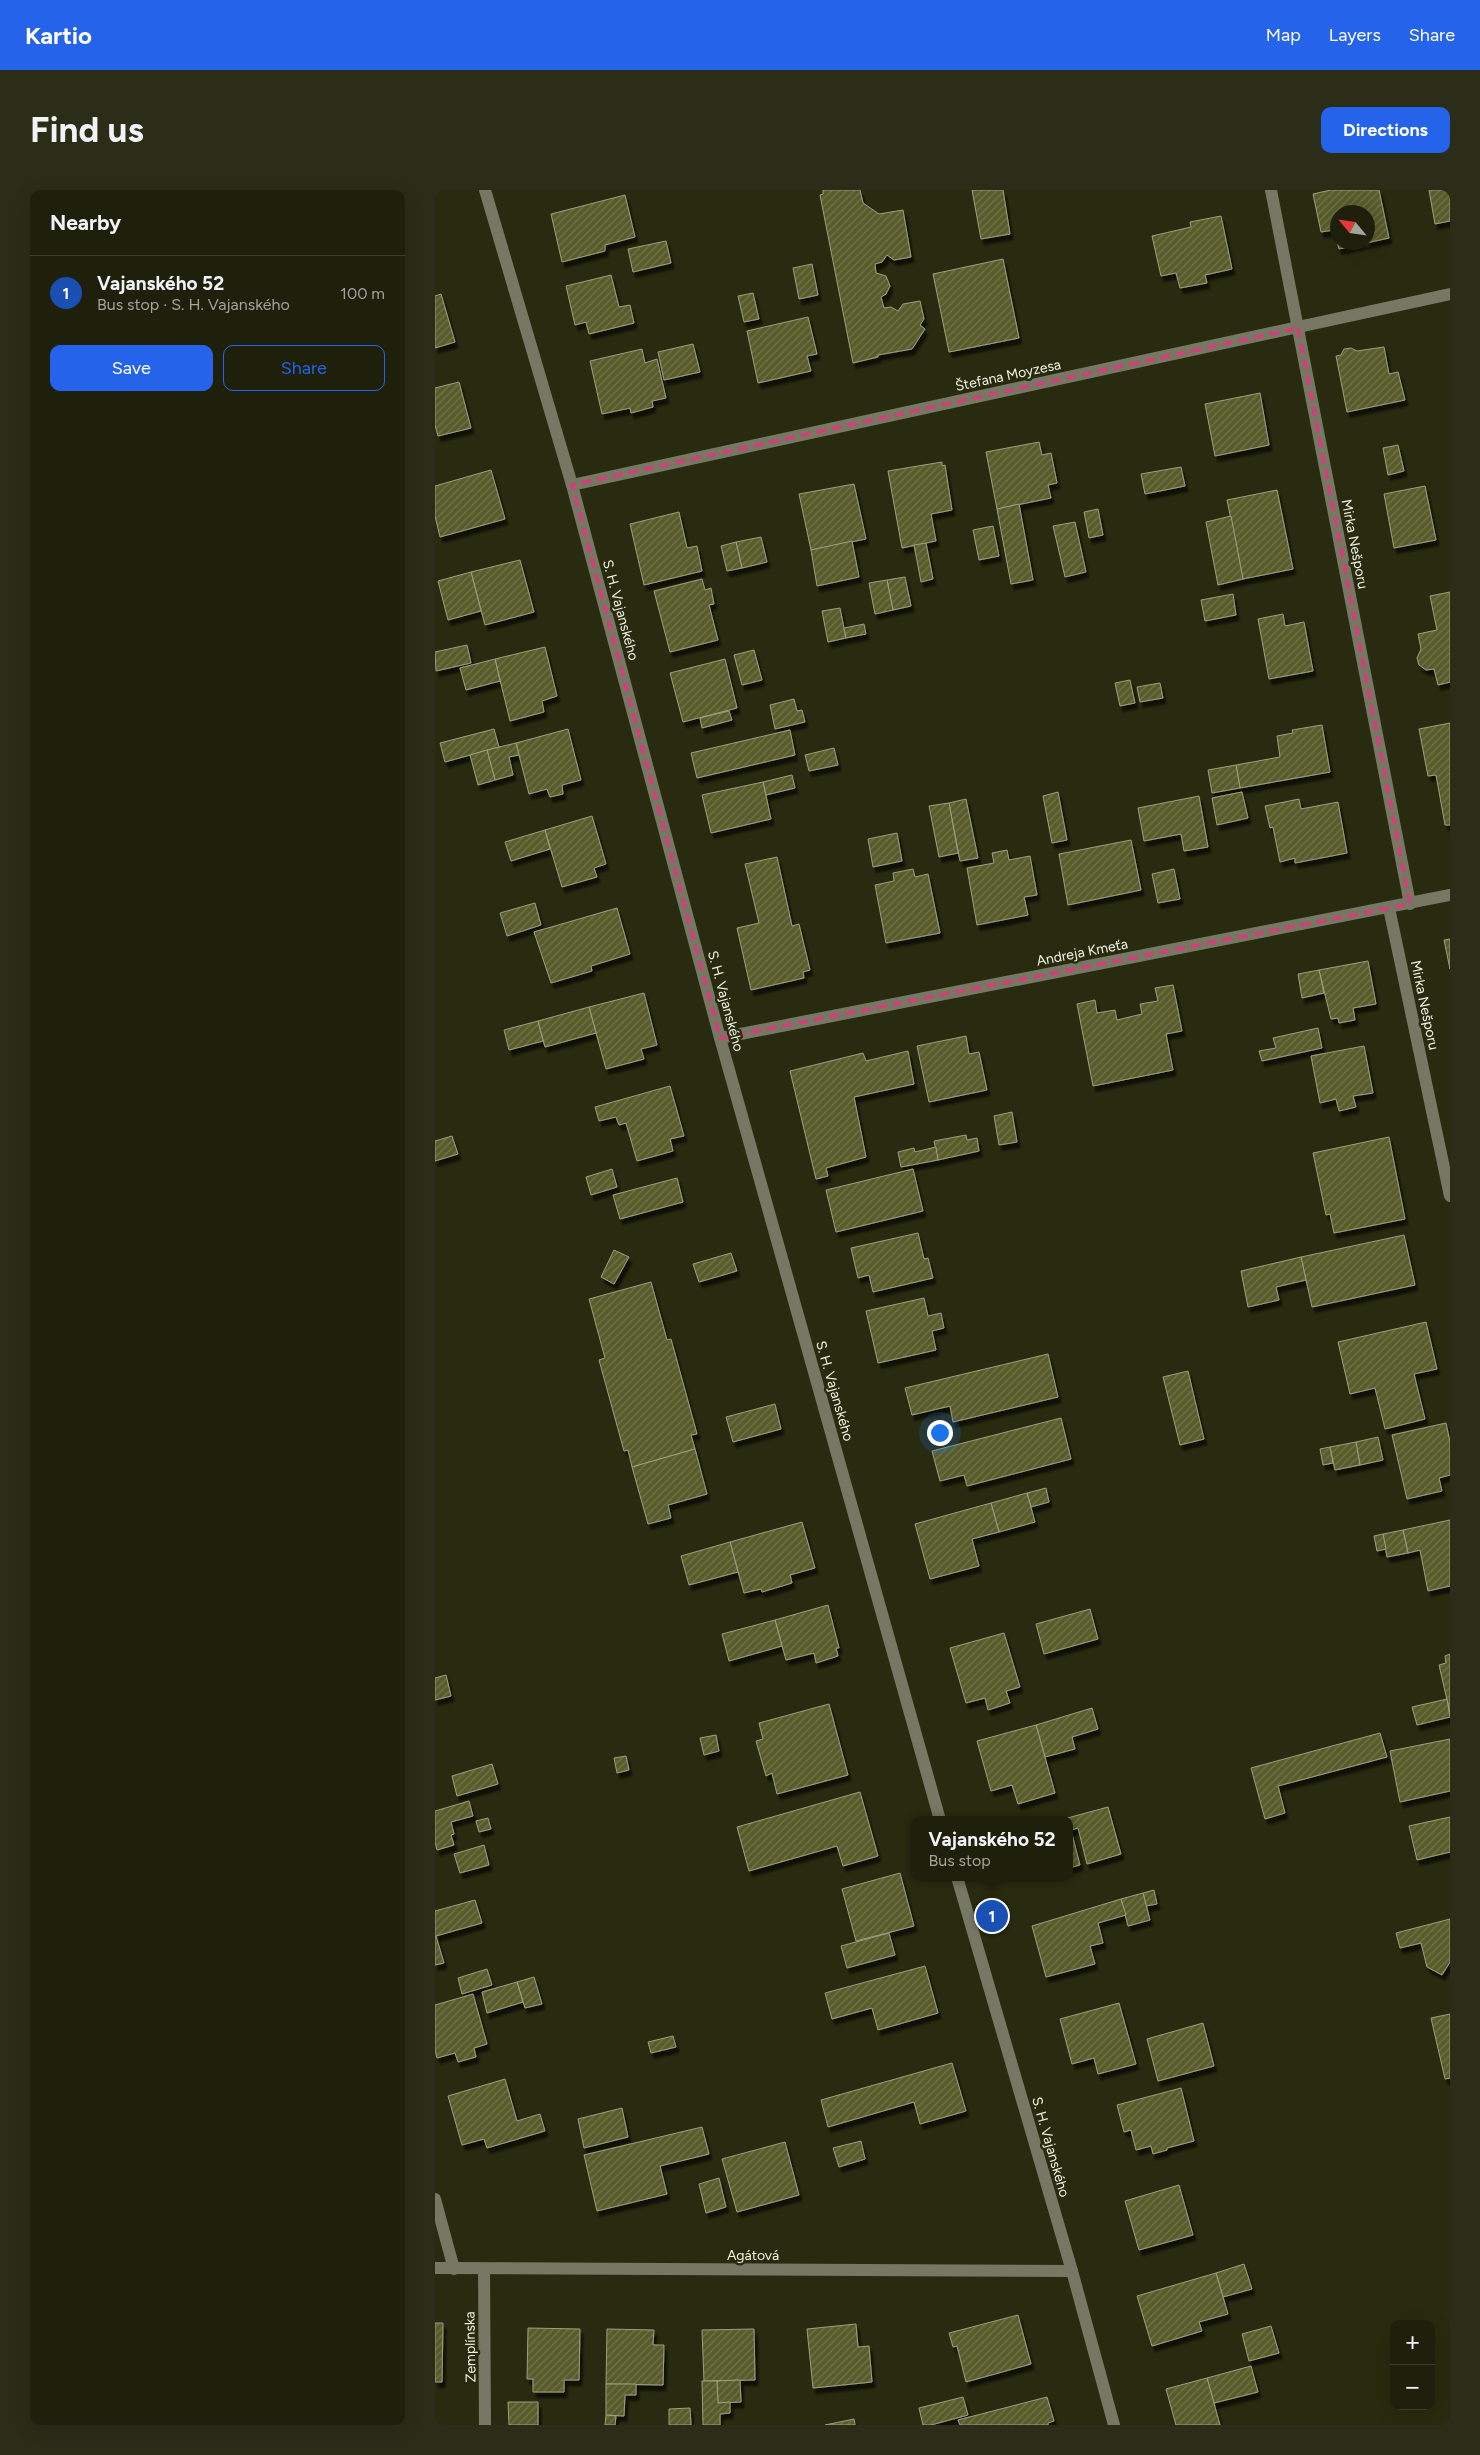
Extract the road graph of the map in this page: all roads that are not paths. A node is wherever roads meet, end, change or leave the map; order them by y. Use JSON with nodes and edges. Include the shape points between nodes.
{"nodes":[{"id":1,"x":485,"y":190,"type":"edge"},
{"id":2,"x":1271,"y":190,"type":"edge"},
{"id":3,"x":1450,"y":294,"type":"edge"},
{"id":4,"x":1298,"y":328,"type":"junction"},
{"id":5,"x":572,"y":485,"type":"junction"},
{"id":6,"x":1450,"y":896,"type":"edge"},
{"id":7,"x":1410,"y":904,"type":"junction"},
{"id":8,"x":1389,"y":908,"type":"junction"},
{"id":9,"x":720,"y":1038,"type":"junction"},
{"id":10,"x":1450,"y":1196,"type":"edge"},
{"id":11,"x":939,"y":1816,"type":"edge"},
{"id":12,"x":958,"y":1881,"type":"edge"},
{"id":13,"x":435,"y":2199,"type":"edge"},
{"id":14,"x":435,"y":2268,"type":"edge"},
{"id":15,"x":454,"y":2269,"type":"junction"},
{"id":16,"x":484,"y":2269,"type":"junction"},
{"id":17,"x":1071,"y":2271,"type":"junction"},
{"id":18,"x":485,"y":2425,"type":"edge"},
{"id":19,"x":1114,"y":2425,"type":"edge"}],
"edges":[{"from":1,"to":5,"type":"street","name":"S. H. Vajanského"},
{"from":2,"to":4,"type":"street","name":"Mirka Nešporu"},
{"from":3,"to":4,"type":"street","name":"Štefana Moyzesa"},
{"from":4,"to":5,"type":"street","name":"Štefana Moyzesa"},
{"from":4,"to":7,"type":"street","name":"Mirka Nešporu"},
{"from":5,"to":9,"type":"street","name":"S. H. Vajanského"},
{"from":6,"to":7,"type":"street","name":"Andreja Kmeťa"},
{"from":7,"to":8,"type":"street","name":"Andreja Kmeťa"},
{"from":8,"to":9,"type":"street","name":"Andreja Kmeťa"},
{"from":8,"to":10,"type":"street","name":"Mirka Nešporu"},
{"from":9,"to":11,"type":"street","name":"S. H. Vajanského"},
{"from":12,"to":17,"type":"street","name":"S. H. Vajanského"},
{"from":13,"to":15,"type":"street"},
{"from":14,"to":15,"type":"street","name":"Agátová"},
{"from":15,"to":16,"type":"street","name":"Agátová"},
{"from":16,"to":17,"type":"street","name":"Agátová"},
{"from":16,"to":18,"type":"street","name":"Zemplínska"},
{"from":17,"to":19,"type":"street","name":"S. H. Vajanského"}]}
